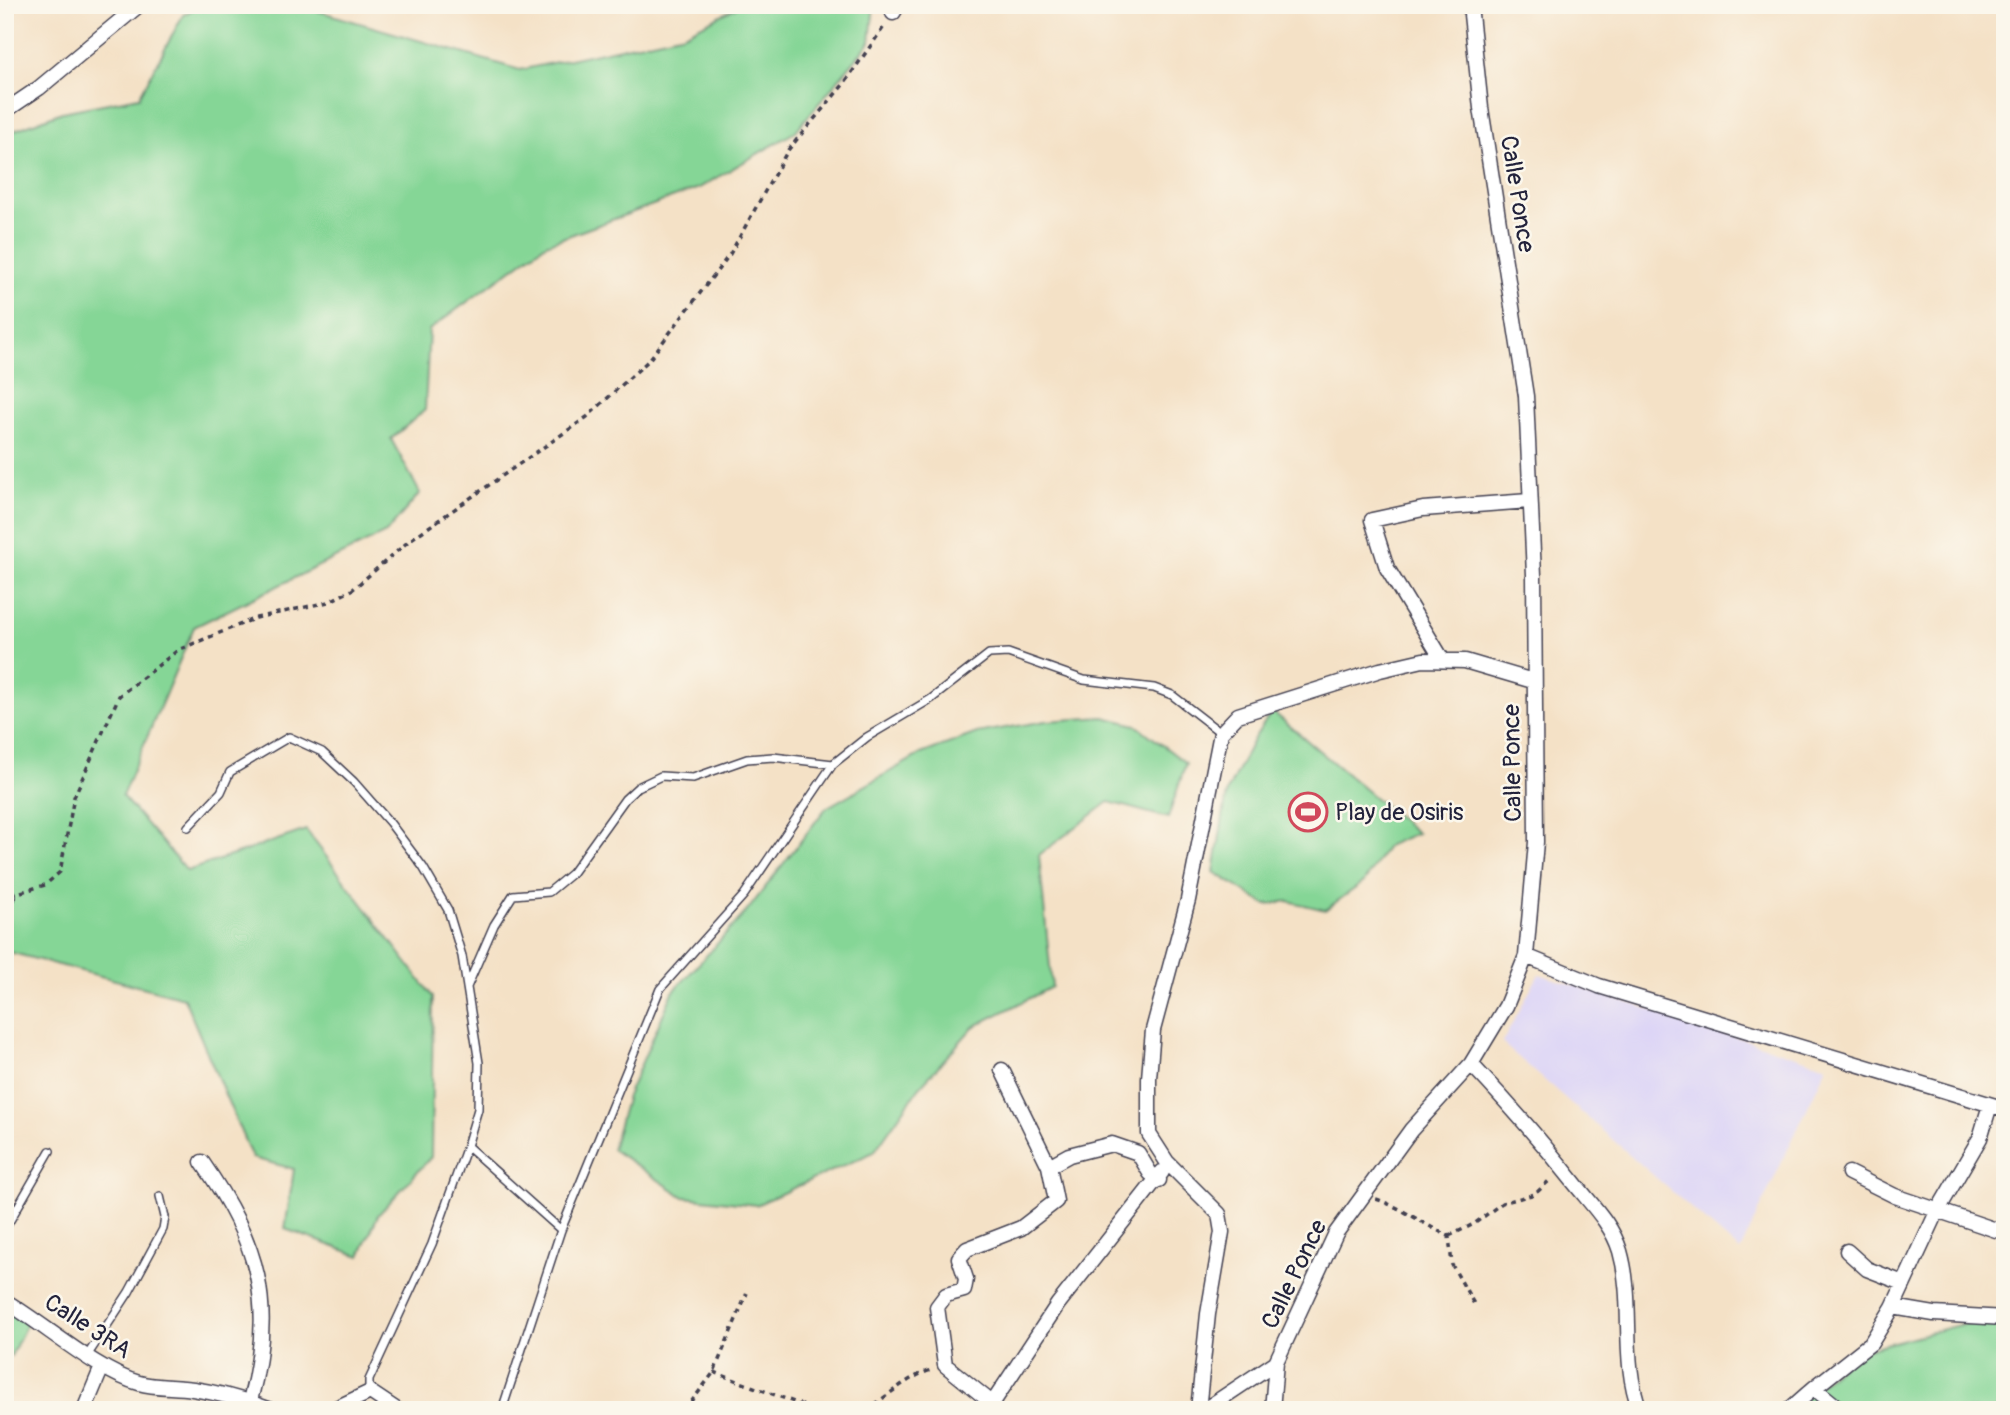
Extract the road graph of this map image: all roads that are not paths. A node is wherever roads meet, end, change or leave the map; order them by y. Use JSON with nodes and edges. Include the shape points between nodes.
{"nodes":[{"id":1,"x":138,"y":5,"type":"edge"},
{"id":2,"x":1470,"y":5,"type":"edge"},
{"id":3,"x":5,"y":111,"type":"edge"},
{"id":4,"x":1529,"y":501,"type":"junction"},
{"id":5,"x":1442,"y":659,"type":"junction"},
{"id":6,"x":1534,"y":681,"type":"junction"},
{"id":7,"x":1221,"y":733,"type":"junction"},
{"id":8,"x":832,"y":764,"type":"junction"},
{"id":9,"x":188,"y":827,"type":"dead end"},
{"id":10,"x":1526,"y":956,"type":"junction"},
{"id":11,"x":467,"y":988,"type":"junction"},
{"id":12,"x":1471,"y":1064,"type":"junction"},
{"id":13,"x":1002,"y":1070,"type":"dead end"},
{"id":14,"x":1998,"y":1107,"type":"edge"},
{"id":15,"x":467,"y":1146,"type":"junction"},
{"id":16,"x":50,"y":1151,"type":"dead end"},
{"id":17,"x":202,"y":1162,"type":"dead end"},
{"id":18,"x":1167,"y":1162,"type":"junction"},
{"id":19,"x":1049,"y":1166,"type":"junction"},
{"id":20,"x":1850,"y":1173,"type":"dead end"},
{"id":21,"x":1159,"y":1180,"type":"junction"},
{"id":22,"x":160,"y":1196,"type":"dead end"},
{"id":23,"x":1938,"y":1210,"type":"junction"},
{"id":24,"x":5,"y":1229,"type":"edge"},
{"id":25,"x":561,"y":1230,"type":"junction"},
{"id":26,"x":2005,"y":1233,"type":"edge"},
{"id":27,"x":1847,"y":1251,"type":"dead end"},
{"id":28,"x":1903,"y":1283,"type":"junction"},
{"id":29,"x":5,"y":1301,"type":"edge"},
{"id":30,"x":1893,"y":1307,"type":"junction"},
{"id":31,"x":2005,"y":1318,"type":"edge"},
{"id":32,"x":87,"y":1356,"type":"junction"},
{"id":33,"x":1276,"y":1362,"type":"junction"},
{"id":34,"x":102,"y":1367,"type":"junction"},
{"id":35,"x":1814,"y":1388,"type":"junction"},
{"id":36,"x":370,"y":1392,"type":"junction"},
{"id":37,"x":243,"y":1403,"type":"edge"},
{"id":38,"x":990,"y":1406,"type":"edge"},
{"id":39,"x":84,"y":1410,"type":"edge"},
{"id":40,"x":271,"y":1410,"type":"edge"},
{"id":41,"x":332,"y":1410,"type":"edge"},
{"id":42,"x":397,"y":1410,"type":"edge"},
{"id":43,"x":502,"y":1410,"type":"edge"},
{"id":44,"x":1201,"y":1410,"type":"edge"},
{"id":45,"x":1272,"y":1410,"type":"edge"},
{"id":46,"x":1640,"y":1410,"type":"edge"},
{"id":47,"x":1789,"y":1410,"type":"edge"},
{"id":48,"x":1841,"y":1410,"type":"edge"}],
"edges":[{"from":1,"to":3,"type":"street","via":[[39,89]]},
{"from":2,"to":4,"type":"street","name":"Calle Ponce","via":[[1481,108],[1526,396]]},
{"from":4,"to":5,"type":"street","via":[[1423,509],[1372,520],[1387,568]]},
{"from":4,"to":6,"type":"street","name":"Calle Ponce"},
{"from":5,"to":6,"type":"street"},
{"from":5,"to":7,"type":"street","via":[[1380,670],[1238,715]]},
{"from":6,"to":10,"type":"street","name":"Calle Ponce","via":[[1536,842]]},
{"from":7,"to":8,"type":"lane","via":[[1172,695],[1154,688],[1084,680],[1008,653],[989,654],[931,699]]},
{"from":7,"to":18,"type":"street","via":[[1188,900],[1153,1030],[1149,1134]]},
{"from":8,"to":11,"type":"lane","via":[[773,757],[747,759],[694,778],[662,776],[638,787],[572,873],[549,892],[513,895],[502,908]]},
{"from":8,"to":25,"type":"lane","via":[[744,895],[660,989]]},
{"from":9,"to":11,"type":"lane","via":[[221,792],[230,772],[289,737],[322,752],[390,823],[423,867],[448,910]]},
{"from":10,"to":12,"type":"street","name":"Calle Ponce","via":[[1506,1006]]},
{"from":10,"to":14,"type":"street","via":[[1599,986]]},
{"from":11,"to":15,"type":"lane","via":[[479,1063],[478,1109]]},
{"from":12,"to":33,"type":"street","name":"Calle Ponce","via":[[1411,1130],[1336,1233]]},
{"from":12,"to":46,"type":"street","via":[[1610,1227],[1620,1252],[1627,1294],[1632,1387]]},
{"from":13,"to":19,"type":"street"},
{"from":14,"to":23,"type":"street"},
{"from":15,"to":25,"type":"lane"},
{"from":15,"to":36,"type":"lane","via":[[432,1244],[369,1380]]},
{"from":16,"to":24,"type":"lane"},
{"from":17,"to":37,"type":"street","via":[[246,1234],[263,1302],[261,1357]]},
{"from":18,"to":21,"type":"street"},
{"from":18,"to":44,"type":"street","via":[[1207,1198],[1219,1214],[1222,1232],[1208,1314]]},
{"from":19,"to":21,"type":"street","via":[[1069,1155],[1112,1144],[1138,1153]]},
{"from":19,"to":38,"type":"street","via":[[1056,1201],[1021,1228],[967,1249],[959,1258],[966,1279],[964,1290],[946,1295],[937,1307],[945,1365]]},
{"from":20,"to":23,"type":"street","via":[[1895,1196]]},
{"from":21,"to":38,"type":"street","via":[[1058,1304]]},
{"from":22,"to":32,"type":"lane","via":[[163,1229]]},
{"from":23,"to":26,"type":"street"},
{"from":23,"to":28,"type":"street"},
{"from":25,"to":43,"type":"lane"},
{"from":27,"to":28,"type":"street","via":[[1867,1269]]},
{"from":28,"to":30,"type":"street"},
{"from":29,"to":32,"type":"street","name":"Calle 3RA"},
{"from":30,"to":31,"type":"street"},
{"from":30,"to":35,"type":"street","via":[[1871,1343]]},
{"from":32,"to":34,"type":"street","name":"Calle 3RA"},
{"from":33,"to":44,"type":"street","name":"Calle Ponce"},
{"from":33,"to":45,"type":"street"},
{"from":34,"to":37,"type":"street","name":"Calle 3RA","via":[[140,1384],[192,1389]]},
{"from":34,"to":39,"type":"street"},
{"from":35,"to":47,"type":"street"},
{"from":35,"to":48,"type":"street"},
{"from":36,"to":41,"type":"street"},
{"from":36,"to":42,"type":"street"},
{"from":37,"to":40,"type":"street","name":"Calle 3RA"}]}
